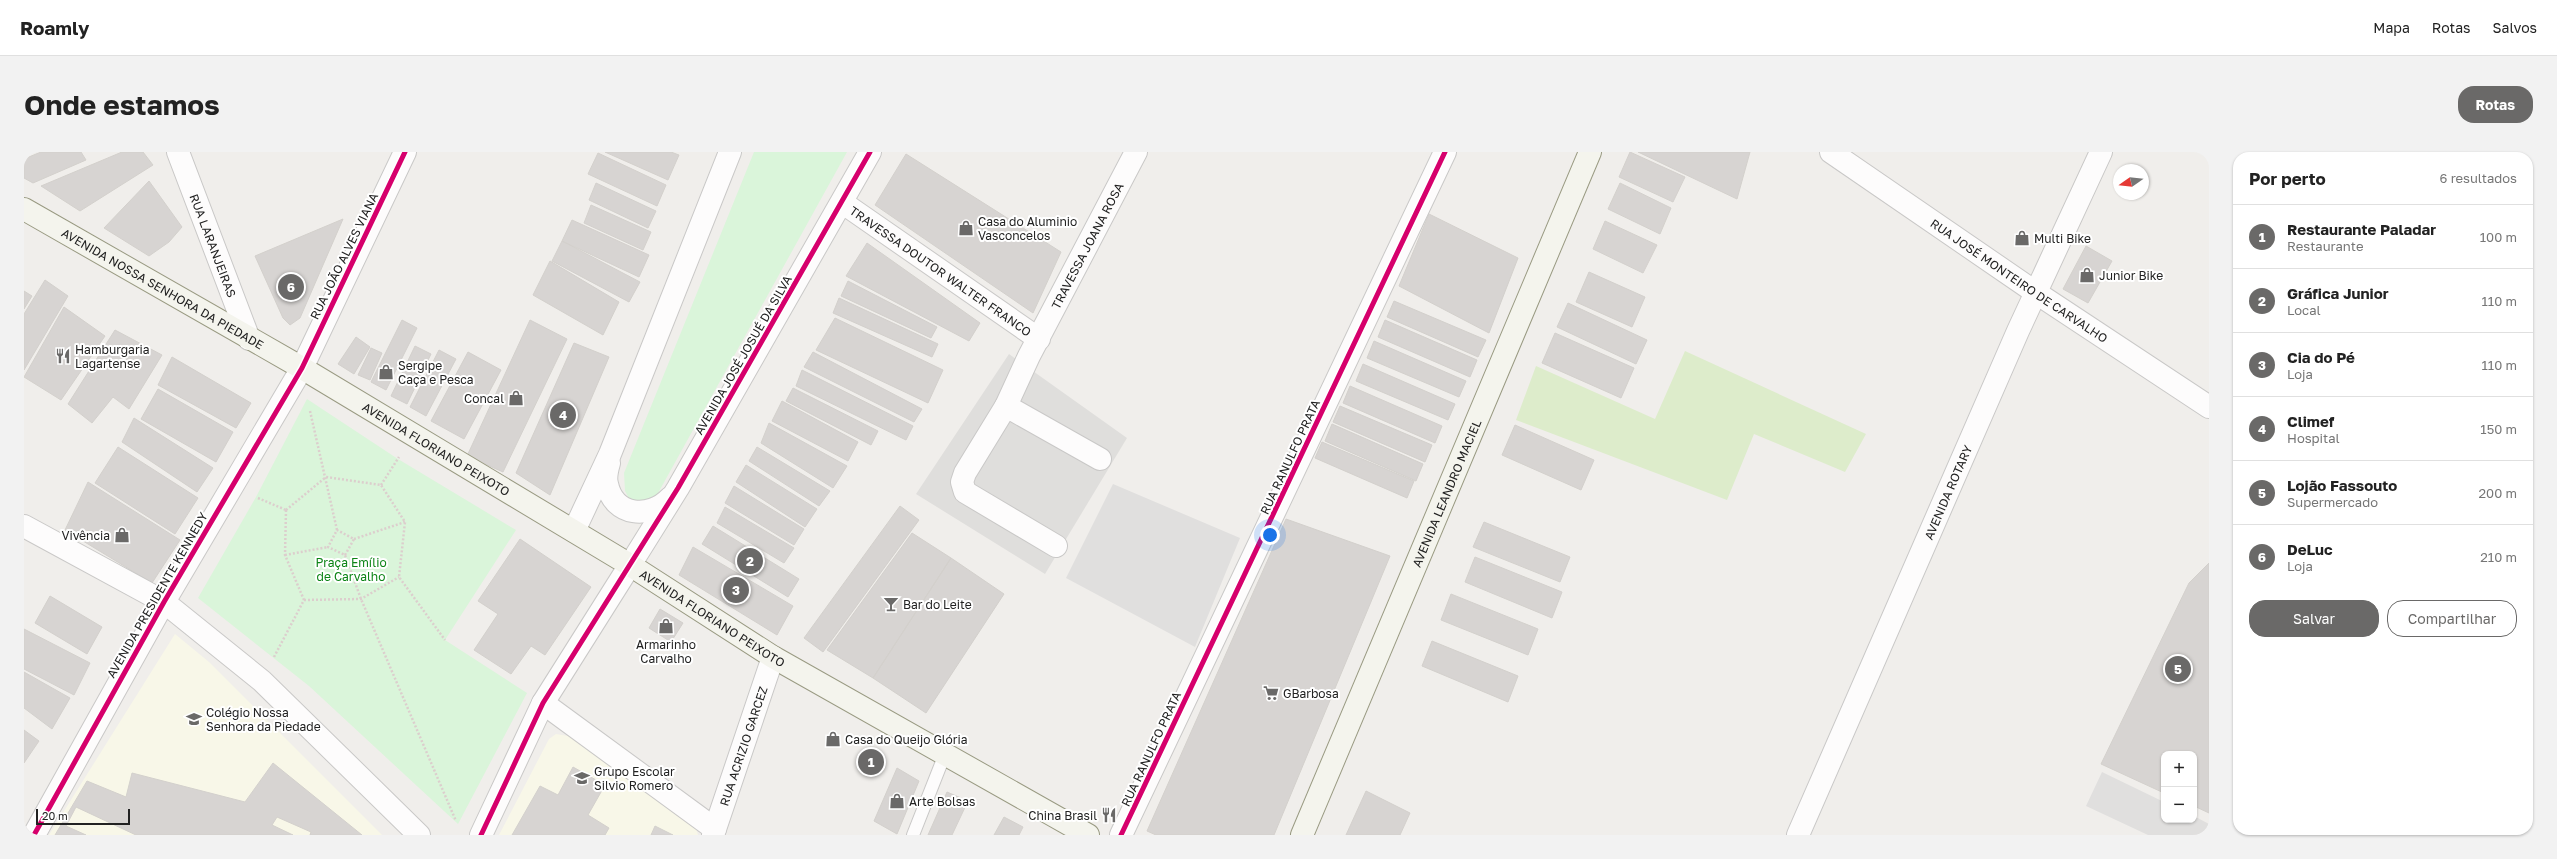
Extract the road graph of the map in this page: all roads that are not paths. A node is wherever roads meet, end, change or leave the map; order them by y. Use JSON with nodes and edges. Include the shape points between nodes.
{"nodes":[{"id":1,"x":178,"y":152,"type":"edge"},
{"id":2,"x":405,"y":152,"type":"edge"},
{"id":3,"x":730,"y":152,"type":"edge"},
{"id":4,"x":870,"y":152,"type":"edge"},
{"id":5,"x":1136,"y":152,"type":"edge"},
{"id":6,"x":1445,"y":152,"type":"edge"},
{"id":7,"x":1590,"y":152,"type":"edge"},
{"id":8,"x":1830,"y":152,"type":"edge"},
{"id":9,"x":2101,"y":152,"type":"edge"},
{"id":10,"x":843,"y":203,"type":"junction"},
{"id":11,"x":24,"y":209,"type":"edge"},
{"id":12,"x":2035,"y":292,"type":"junction"},
{"id":13,"x":249,"y":339,"type":"junction"},
{"id":14,"x":1038,"y":339,"type":"junction"},
{"id":15,"x":302,"y":368,"type":"junction"},
{"id":16,"x":1006,"y":406,"type":"junction"},
{"id":17,"x":2209,"y":407,"type":"edge"},
{"id":18,"x":610,"y":454,"type":"junction"},
{"id":19,"x":1100,"y":459,"type":"dead end"},
{"id":20,"x":678,"y":488,"type":"junction"},
{"id":21,"x":24,"y":526,"type":"edge"},
{"id":22,"x":574,"y":532,"type":"junction"},
{"id":23,"x":1056,"y":546,"type":"dead end"},
{"id":24,"x":630,"y":565,"type":"junction"},
{"id":25,"x":164,"y":602,"type":"junction"},
{"id":26,"x":773,"y":657,"type":"junction"},
{"id":27,"x":543,"y":703,"type":"junction"},
{"id":28,"x":945,"y":754,"type":"junction"},
{"id":29,"x":714,"y":832,"type":"edge"},
{"id":30,"x":34,"y":835,"type":"edge"},
{"id":31,"x":419,"y":835,"type":"edge"},
{"id":32,"x":482,"y":835,"type":"edge"},
{"id":33,"x":913,"y":835,"type":"edge"},
{"id":34,"x":1088,"y":835,"type":"edge"},
{"id":35,"x":1121,"y":835,"type":"edge"},
{"id":36,"x":1302,"y":835,"type":"edge"},
{"id":37,"x":1798,"y":835,"type":"edge"}],
"edges":[{"from":1,"to":13,"type":"street","name":"RUA LARANJEIRAS"},
{"from":2,"to":15,"type":"street","name":"RUA JOÃO ALVES VIANA"},
{"from":3,"to":18,"type":"street"},
{"from":4,"to":10,"type":"street","name":"AVENIDA JOSÉ JOSUÉ DA SILVA"},
{"from":5,"to":14,"type":"street","name":"TRAVESSA JOANA ROSA"},
{"from":6,"to":35,"type":"street","name":"RUA RANULFO PRATA"},
{"from":7,"to":36,"type":"main road","name":"AVENIDA LEANDRO MACIEL"},
{"from":8,"to":12,"type":"street","name":"RUA JOSÉ MONTEIRO DE CARVALHO"},
{"from":9,"to":12,"type":"street","name":"AVENIDA ROTARY"},
{"from":10,"to":14,"type":"street","name":"TRAVESSA DOUTOR WALTER FRANCO"},
{"from":10,"to":20,"type":"street","name":"AVENIDA JOSÉ JOSUÉ DA SILVA"},
{"from":11,"to":13,"type":"main road","name":"AVENIDA NOSSA SENHORA DA PIEDADE"},
{"from":12,"to":17,"type":"street","name":"RUA JOSÉ MONTEIRO DE CARVALHO"},
{"from":12,"to":37,"type":"street","name":"AVENIDA ROTARY"},
{"from":13,"to":15,"type":"main road","name":"AVENIDA NOSSA SENHORA DA PIEDADE"},
{"from":14,"to":16,"type":"street","name":"TRAVESSA JOANA ROSA"},
{"from":15,"to":22,"type":"main road","name":"AVENIDA FLORIANO PEIXOTO"},
{"from":15,"to":25,"type":"street","name":"AVENIDA PRESIDENTE KENNEDY"},
{"from":16,"to":19,"type":"street"},
{"from":16,"to":23,"type":"street","name":"TRAVESSA JOANA ROSA","via":[[965,473],[963,488],[982,504]]},
{"from":18,"to":20,"type":"street","via":[[606,475],[610,493],[618,503],[630,511],[639,513],[657,509]]},
{"from":18,"to":22,"type":"street"},
{"from":20,"to":24,"type":"street","name":"AVENIDA JOSÉ JOSUÉ DA SILVA"},
{"from":21,"to":25,"type":"street"},
{"from":22,"to":24,"type":"main road","name":"AVENIDA FLORIANO PEIXOTO"},
{"from":24,"to":26,"type":"main road","name":"AVENIDA FLORIANO PEIXOTO"},
{"from":24,"to":27,"type":"street","name":"AVENIDA JOSÉ JOSUÉ DA SILVA"},
{"from":25,"to":30,"type":"street","name":"AVENIDA PRESIDENTE KENNEDY"},
{"from":25,"to":31,"type":"street","via":[[262,682]]},
{"from":26,"to":28,"type":"main road","name":"AVENIDA FLORIANO PEIXOTO"},
{"from":26,"to":29,"type":"street","name":"RUA ACRIZIO GARCEZ"},
{"from":27,"to":29,"type":"street"},
{"from":27,"to":32,"type":"street","name":"AVENIDA JOSÉ JOSUÉ DA SILVA"},
{"from":28,"to":33,"type":"lane"},
{"from":28,"to":34,"type":"main road","name":"AVENIDA FLORIANO PEIXOTO"}]}
